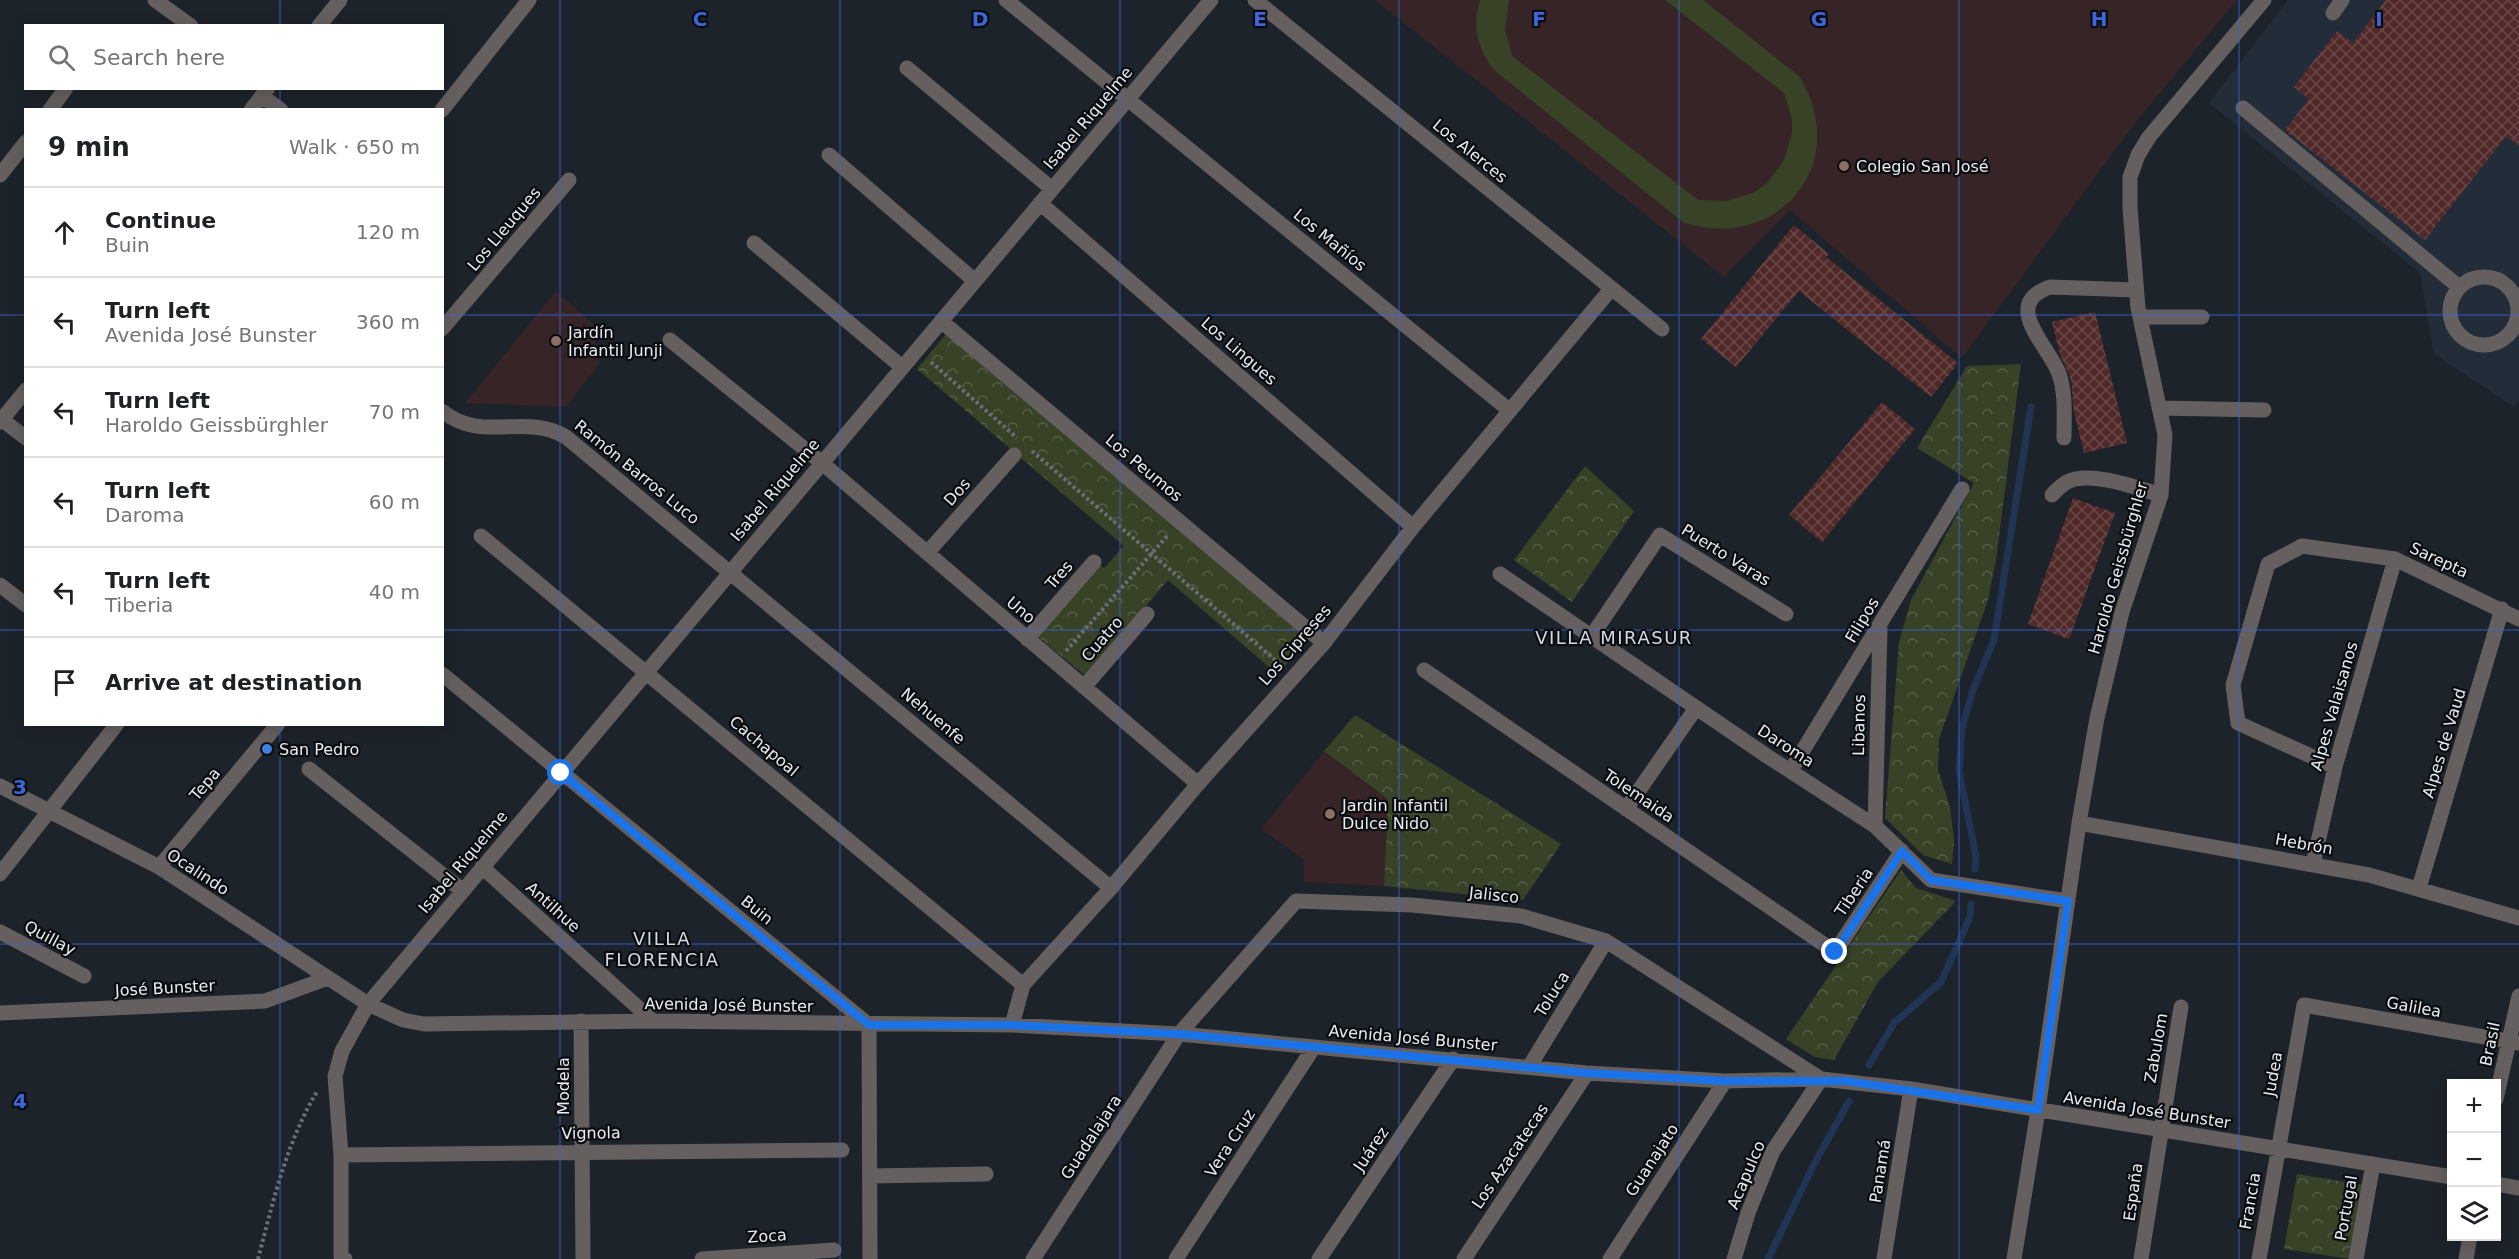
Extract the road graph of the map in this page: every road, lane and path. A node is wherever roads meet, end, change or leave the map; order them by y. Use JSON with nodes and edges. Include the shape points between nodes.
{"nodes":[{"id":1,"x":155,"y":0,"type":"edge"},
{"id":2,"x":340,"y":0,"type":"edge"},
{"id":3,"x":529,"y":0,"type":"edge"},
{"id":4,"x":1005,"y":0,"type":"edge"},
{"id":5,"x":1211,"y":0,"type":"edge"},
{"id":6,"x":1256,"y":0,"type":"edge"},
{"id":7,"x":2264,"y":0,"type":"edge"},
{"id":8,"x":188,"y":24,"type":"edge"},
{"id":9,"x":322,"y":24,"type":"edge"},
{"id":10,"x":907,"y":68,"type":"dead end"},
{"id":11,"x":65,"y":90,"type":"edge"},
{"id":12,"x":265,"y":92,"type":"edge"},
{"id":13,"x":1129,"y":98,"type":"junction"},
{"id":14,"x":56,"y":107,"type":"edge"},
{"id":15,"x":253,"y":108,"type":"edge"},
{"id":16,"x":279,"y":108,"type":"edge"},
{"id":17,"x":444,"y":108,"type":"edge"},
{"id":18,"x":2243,"y":108,"type":"dead end"},
{"id":19,"x":24,"y":144,"type":"edge"},
{"id":20,"x":829,"y":154,"type":"dead end"},
{"id":21,"x":0,"y":175,"type":"edge"},
{"id":22,"x":569,"y":180,"type":"dead end"},
{"id":23,"x":1052,"y":189,"type":"junction"},
{"id":24,"x":1040,"y":203,"type":"junction"},
{"id":25,"x":754,"y":243,"type":"dead end"},
{"id":26,"x":975,"y":280,"type":"junction"},
{"id":27,"x":2460,"y":287,"type":"junction"},
{"id":28,"x":1611,"y":289,"type":"junction"},
{"id":29,"x":2136,"y":290,"type":"junction"},
{"id":30,"x":2140,"y":317,"type":"junction"},
{"id":31,"x":2202,"y":317,"type":"dead end"},
{"id":32,"x":2518,"y":319,"type":"edge"},
{"id":33,"x":941,"y":321,"type":"junction"},
{"id":34,"x":444,"y":327,"type":"edge"},
{"id":35,"x":1662,"y":329,"type":"dead end"},
{"id":36,"x":670,"y":340,"type":"dead end"},
{"id":37,"x":917,"y":350,"type":"junction"},
{"id":38,"x":902,"y":367,"type":"junction"},
{"id":39,"x":24,"y":392,"type":"edge"},
{"id":40,"x":2160,"y":408,"type":"junction"},
{"id":41,"x":1509,"y":410,"type":"junction"},
{"id":42,"x":2264,"y":410,"type":"dead end"},
{"id":43,"x":444,"y":412,"type":"edge"},
{"id":44,"x":1,"y":420,"type":"edge"},
{"id":45,"x":24,"y":437,"type":"edge"},
{"id":46,"x":2064,"y":438,"type":"dead end"},
{"id":47,"x":1014,"y":455,"type":"dead end"},
{"id":48,"x":822,"y":463,"type":"junction"},
{"id":49,"x":1962,"y":489,"type":"dead end"},
{"id":50,"x":2052,"y":495,"type":"dead end"},
{"id":51,"x":2161,"y":495,"type":"junction"},
{"id":52,"x":1180,"y":522,"type":"junction"},
{"id":53,"x":1413,"y":526,"type":"junction"},
{"id":54,"x":481,"y":536,"type":"dead end"},
{"id":55,"x":927,"y":553,"type":"junction"},
{"id":56,"x":1151,"y":555,"type":"junction"},
{"id":57,"x":2395,"y":559,"type":"junction"},
{"id":58,"x":1094,"y":562,"type":"dead end"},
{"id":59,"x":731,"y":571,"type":"junction"},
{"id":60,"x":1500,"y":574,"type":"dead end"},
{"id":61,"x":0,"y":585,"type":"edge"},
{"id":62,"x":24,"y":604,"type":"edge"},
{"id":63,"x":2502,"y":609,"type":"junction"},
{"id":64,"x":1147,"y":614,"type":"dead end"},
{"id":65,"x":1786,"y":614,"type":"dead end"},
{"id":66,"x":2519,"y":619,"type":"edge"},
{"id":67,"x":1880,"y":625,"type":"junction"},
{"id":68,"x":1591,"y":636,"type":"junction"},
{"id":69,"x":1027,"y":639,"type":"junction"},
{"id":70,"x":1324,"y":643,"type":"junction"},
{"id":71,"x":1056,"y":663,"type":"junction"},
{"id":72,"x":1424,"y":670,"type":"dead end"},
{"id":73,"x":646,"y":672,"type":"junction"},
{"id":74,"x":1293,"y":675,"type":"junction"},
{"id":75,"x":444,"y":676,"type":"edge"},
{"id":76,"x":1084,"y":687,"type":"junction"},
{"id":77,"x":1696,"y":708,"type":"junction"},
{"id":78,"x":115,"y":726,"type":"edge"},
{"id":79,"x":276,"y":726,"type":"edge"},
{"id":80,"x":2335,"y":767,"type":"junction"},
{"id":81,"x":309,"y":769,"type":"dead end"},
{"id":82,"x":1791,"y":770,"type":"junction"},
{"id":83,"x":561,"y":773,"type":"junction"},
{"id":84,"x":1198,"y":784,"type":"junction"},
{"id":85,"x":0,"y":786,"type":"edge"},
{"id":86,"x":1626,"y":809,"type":"junction"},
{"id":87,"x":49,"y":810,"type":"junction"},
{"id":88,"x":2079,"y":823,"type":"junction"},
{"id":89,"x":1875,"y":826,"type":"junction"},
{"id":90,"x":1902,"y":851,"type":"junction"},
{"id":91,"x":2313,"y":864,"type":"junction"},
{"id":92,"x":159,"y":867,"type":"junction"},
{"id":93,"x":482,"y":867,"type":"junction"},
{"id":94,"x":0,"y":874,"type":"edge"},
{"id":95,"x":1111,"y":888,"type":"junction"},
{"id":96,"x":2420,"y":888,"type":"junction"},
{"id":97,"x":463,"y":891,"type":"junction"},
{"id":98,"x":2068,"y":901,"type":"junction"},
{"id":99,"x":2519,"y":918,"type":"edge"},
{"id":100,"x":0,"y":932,"type":"edge"},
{"id":101,"x":1606,"y":941,"type":"junction"},
{"id":102,"x":1835,"y":952,"type":"joint"},
{"id":103,"x":84,"y":976,"type":"dead end"},
{"id":104,"x":328,"y":978,"type":"junction"},
{"id":105,"x":1023,"y":985,"type":"junction"},
{"id":106,"x":2519,"y":996,"type":"edge"},
{"id":107,"x":368,"y":1004,"type":"junction"},
{"id":108,"x":2304,"y":1005,"type":"joint"},
{"id":109,"x":2181,"y":1007,"type":"dead end"},
{"id":110,"x":0,"y":1013,"type":"edge"},
{"id":111,"x":653,"y":1021,"type":"junction"},
{"id":112,"x":581,"y":1022,"type":"junction"},
{"id":113,"x":869,"y":1025,"type":"junction"},
{"id":114,"x":1012,"y":1025,"type":"junction"},
{"id":115,"x":1179,"y":1034,"type":"junction"},
{"id":116,"x":2514,"y":1043,"type":"edge"},
{"id":117,"x":1314,"y":1047,"type":"junction"},
{"id":118,"x":1453,"y":1059,"type":"junction"},
{"id":119,"x":1529,"y":1067,"type":"junction"},
{"id":120,"x":1587,"y":1073,"type":"junction"},
{"id":121,"x":335,"y":1076,"type":"junction"},
{"id":122,"x":1821,"y":1080,"type":"junction"},
{"id":123,"x":1725,"y":1081,"type":"junction"},
{"id":124,"x":2501,"y":1084,"type":"edge"},
{"id":125,"x":1911,"y":1089,"type":"junction"},
{"id":126,"x":2038,"y":1110,"type":"junction"},
{"id":127,"x":2160,"y":1130,"type":"junction"},
{"id":128,"x":2277,"y":1149,"type":"junction"},
{"id":129,"x":842,"y":1150,"type":"dead end"},
{"id":130,"x":582,"y":1151,"type":"junction"},
{"id":131,"x":341,"y":1155,"type":"junction"},
{"id":132,"x":2373,"y":1164,"type":"junction"},
{"id":133,"x":987,"y":1174,"type":"dead end"},
{"id":134,"x":870,"y":1176,"type":"junction"},
{"id":135,"x":2447,"y":1176,"type":"edge"},
{"id":136,"x":2501,"y":1185,"type":"edge"},
{"id":137,"x":2519,"y":1188,"type":"edge"},
{"id":138,"x":2469,"y":1241,"type":"edge"},
{"id":139,"x":834,"y":1250,"type":"dead end"},
{"id":140,"x":258,"y":1259,"type":"edge"},
{"id":141,"x":345,"y":1259,"type":"edge"},
{"id":142,"x":583,"y":1259,"type":"edge"},
{"id":143,"x":702,"y":1259,"type":"edge"},
{"id":144,"x":870,"y":1259,"type":"edge"},
{"id":145,"x":1033,"y":1259,"type":"edge"},
{"id":146,"x":1176,"y":1259,"type":"edge"},
{"id":147,"x":1319,"y":1259,"type":"edge"},
{"id":148,"x":1464,"y":1259,"type":"edge"},
{"id":149,"x":1610,"y":1259,"type":"edge"},
{"id":150,"x":1734,"y":1259,"type":"edge"},
{"id":151,"x":1884,"y":1259,"type":"edge"},
{"id":152,"x":2014,"y":1259,"type":"edge"},
{"id":153,"x":2141,"y":1259,"type":"edge"},
{"id":154,"x":2259,"y":1259,"type":"edge"},
{"id":155,"x":2356,"y":1259,"type":"edge"},
{"id":156,"x":2466,"y":1259,"type":"edge"}],
"edges":[{"from":1,"to":8,"type":"street"},
{"from":2,"to":9,"type":"street"},
{"from":3,"to":17,"type":"street"},
{"from":4,"to":13,"type":"street","name":"Los Mañíos"},
{"from":5,"to":13,"type":"street","name":"Isabel Riquelme"},
{"from":6,"to":28,"type":"street","name":"Los Alerces"},
{"from":7,"to":29,"type":"street","name":"Haroldo Geissbürghler","via":[[2138,154],[2130,177]]},
{"from":10,"to":23,"type":"street"},
{"from":11,"to":14,"type":"street"},
{"from":12,"to":15,"type":"street"},
{"from":12,"to":16,"type":"street"},
{"from":13,"to":23,"type":"street","name":"Isabel Riquelme"},
{"from":13,"to":41,"type":"street","name":"Los Mañíos"},
{"from":18,"to":27,"type":"street"},
{"from":19,"to":21,"type":"street"},
{"from":20,"to":26,"type":"street"},
{"from":22,"to":34,"type":"street","name":"Los Lleuques"},
{"from":23,"to":24,"type":"street","name":"Isabel Riquelme"},
{"from":24,"to":26,"type":"street","name":"Isabel Riquelme"},
{"from":24,"to":53,"type":"street","name":"Los Lingues"},
{"from":25,"to":38,"type":"street"},
{"from":26,"to":33,"type":"street","name":"Isabel Riquelme"},
{"from":27,"to":32,"type":"street","via":[[2482,277],[2503,283],[2516,300]]},
{"from":27,"to":32,"type":"street","via":[[2450,303],[2450,315],[2453,326],[2470,342],[2493,343],[2504,338]]},
{"from":28,"to":35,"type":"street","name":"Los Alerces"},
{"from":28,"to":41,"type":"street","name":"Los Cipreses"},
{"from":29,"to":30,"type":"street","name":"Haroldo Geissbürghler"},
{"from":29,"to":46,"type":"street","via":[[2050,287],[2030,303],[2032,331],[2061,380]]},
{"from":30,"to":31,"type":"street"},
{"from":30,"to":40,"type":"street","name":"Haroldo Geissbürghler"},
{"from":33,"to":37,"type":"street","name":"Isabel Riquelme"},
{"from":33,"to":52,"type":"street","name":"Los Peumos"},
{"from":36,"to":48,"type":"street","name":"Uno"},
{"from":37,"to":38,"type":"street","name":"Isabel Riquelme"},
{"from":37,"to":56,"type":"path"},
{"from":38,"to":48,"type":"street","name":"Isabel Riquelme"},
{"from":39,"to":44,"type":"street"},
{"from":40,"to":42,"type":"street"},
{"from":40,"to":51,"type":"street","name":"Haroldo Geissbürghler","via":[[2165,435]]},
{"from":41,"to":53,"type":"street","name":"Los Cipreses"},
{"from":43,"to":59,"type":"street","name":"Ramón Barros Luco","via":[[466,426],[554,430]]},
{"from":44,"to":45,"type":"street"},
{"from":47,"to":55,"type":"street","name":"Dos"},
{"from":48,"to":55,"type":"street","name":"Uno"},
{"from":48,"to":59,"type":"street","name":"Isabel Riquelme"},
{"from":49,"to":67,"type":"street","name":"Filipos"},
{"from":50,"to":51,"type":"street","via":[[2068,481],[2087,479],[2117,482]]},
{"from":51,"to":88,"type":"street","name":"Haroldo Geissbürghler","via":[[2122,612],[2097,718]]},
{"from":52,"to":56,"type":"path"},
{"from":52,"to":70,"type":"street","name":"Los Peumos"},
{"from":53,"to":70,"type":"street","name":"Los Cipreses"},
{"from":54,"to":73,"type":"street","name":"Cachapoal"},
{"from":55,"to":69,"type":"street","name":"Uno"},
{"from":56,"to":71,"type":"path"},
{"from":56,"to":74,"type":"path"},
{"from":57,"to":63,"type":"street","name":"Sarepta"},
{"from":57,"to":80,"type":"street","name":"Alpes Valaisanos"},
{"from":57,"to":80,"type":"street","name":"Sarepta","via":[[2302,546],[2268,564],[2233,685],[2238,723]]},
{"from":58,"to":69,"type":"street","name":"Tres"},
{"from":59,"to":73,"type":"street","name":"Isabel Riquelme"},
{"from":59,"to":95,"type":"street","name":"Nehuenfe"},
{"from":60,"to":68,"type":"street","name":"Daroma"},
{"from":61,"to":62,"type":"street"},
{"from":63,"to":66,"type":"street","name":"Sarepta"},
{"from":63,"to":96,"type":"street","name":"Alpes de Vaud"},
{"from":64,"to":76,"type":"street","name":"Cuatro"},
{"from":65,"to":68,"type":"street","name":"Puerto Varas","via":[[1660,535]]},
{"from":67,"to":82,"type":"street","name":"Filipos"},
{"from":67,"to":89,"type":"street","name":"Libanos"},
{"from":68,"to":77,"type":"street","name":"Daroma"},
{"from":69,"to":71,"type":"street","name":"Uno"},
{"from":70,"to":74,"type":"street","name":"Los Cipreses"},
{"from":71,"to":76,"type":"street","name":"Uno"},
{"from":72,"to":86,"type":"street","name":"Tolemaida"},
{"from":73,"to":83,"type":"street","name":"Isabel Riquelme"},
{"from":73,"to":105,"type":"street","name":"Cachapoal"},
{"from":74,"to":84,"type":"street","name":"Los Cipreses"},
{"from":75,"to":83,"type":"street","name":"Buin"},
{"from":76,"to":84,"type":"street","name":"Uno"},
{"from":77,"to":82,"type":"street","name":"Daroma"},
{"from":77,"to":86,"type":"street"},
{"from":78,"to":87,"type":"street"},
{"from":79,"to":92,"type":"street","name":"Tepa"},
{"from":80,"to":91,"type":"street","name":"Alpes Valaisanos"},
{"from":81,"to":97,"type":"street"},
{"from":82,"to":89,"type":"street","name":"Daroma"},
{"from":83,"to":93,"type":"street","name":"Isabel Riquelme"},
{"from":83,"to":113,"type":"street","name":"Buin"},
{"from":84,"to":95,"type":"street","name":"Los Cipreses"},
{"from":85,"to":87,"type":"street","name":"Ocalindo"},
{"from":86,"to":102,"type":"street","name":"Tolemaida"},
{"from":87,"to":92,"type":"street","name":"Ocalindo"},
{"from":87,"to":94,"type":"street"},
{"from":88,"to":91,"type":"street","name":"Hebrón"},
{"from":88,"to":98,"type":"street","name":"Haroldo Geissbürghler"},
{"from":89,"to":90,"type":"street","name":"Daroma"},
{"from":90,"to":98,"type":"street","name":"Daroma","via":[[1931,880]]},
{"from":90,"to":102,"type":"street","name":"Tiberia"},
{"from":91,"to":96,"type":"street","name":"Hebrón"},
{"from":92,"to":104,"type":"street","name":"Ocalindo"},
{"from":93,"to":97,"type":"street","name":"Isabel Riquelme"},
{"from":93,"to":111,"type":"street","name":"Antilhue"},
{"from":95,"to":105,"type":"street","name":"Los Cipreses"},
{"from":96,"to":99,"type":"street","name":"Hebrón"},
{"from":97,"to":107,"type":"street","name":"Isabel Riquelme"},
{"from":98,"to":126,"type":"street","name":"Haroldo Geissbürghler"},
{"from":100,"to":103,"type":"street","name":"Quillay"},
{"from":101,"to":115,"type":"street","name":"Jalisco","via":[[1521,916],[1412,905],[1296,901]]},
{"from":101,"to":119,"type":"street","name":"Toluca"},
{"from":101,"to":122,"type":"street","name":"Jalisco"},
{"from":104,"to":107,"type":"street","name":"Ocalindo"},
{"from":104,"to":110,"type":"street","name":"José Bunster","via":[[265,1001]]},
{"from":105,"to":114,"type":"street","name":"Los Cipreses"},
{"from":106,"to":116,"type":"street","name":"Brasil"},
{"from":107,"to":112,"type":"street","name":"Avenida José Bunster","via":[[403,1020],[424,1024]]},
{"from":107,"to":121,"type":"street","name":"Isabel Riquelme","via":[[342,1051]]},
{"from":108,"to":116,"type":"street","name":"Galilea"},
{"from":108,"to":128,"type":"street","name":"Judea"},
{"from":109,"to":127,"type":"street","name":"Zabulom"},
{"from":111,"to":112,"type":"street","name":"Avenida José Bunster"},
{"from":111,"to":113,"type":"street","name":"Avenida José Bunster"},
{"from":112,"to":130,"type":"street","name":"Modela"},
{"from":113,"to":114,"type":"street","name":"Avenida José Bunster"},
{"from":113,"to":134,"type":"street"},
{"from":114,"to":115,"type":"street","name":"Avenida José Bunster"},
{"from":115,"to":117,"type":"street","name":"Avenida José Bunster"},
{"from":115,"to":145,"type":"street","name":"Guadalajara"},
{"from":116,"to":124,"type":"street","name":"Brasil"},
{"from":117,"to":118,"type":"street","name":"Avenida José Bunster"},
{"from":117,"to":146,"type":"street","name":"Vera Cruz"},
{"from":118,"to":119,"type":"street","name":"Avenida José Bunster"},
{"from":118,"to":147,"type":"street","name":"Juárez"},
{"from":119,"to":120,"type":"street","name":"Avenida José Bunster"},
{"from":120,"to":123,"type":"street","name":"Avenida José Bunster"},
{"from":120,"to":148,"type":"street","name":"Los Azacatecas"},
{"from":121,"to":131,"type":"street"},
{"from":121,"to":140,"type":"path","via":[[317,1090],[304,1116],[273,1199]]},
{"from":122,"to":123,"type":"street","name":"Avenida José Bunster"},
{"from":122,"to":125,"type":"street","name":"Avenida José Bunster"},
{"from":122,"to":150,"type":"street","name":"Acapulco","via":[[1773,1151]]},
{"from":123,"to":149,"type":"street","name":"Guanajato"},
{"from":125,"to":126,"type":"street","name":"Avenida José Bunster"},
{"from":125,"to":151,"type":"street","name":"Panamá"},
{"from":126,"to":127,"type":"street","name":"Avenida José Bunster"},
{"from":126,"to":152,"type":"street","name":"Haroldo Geissbürghler"},
{"from":127,"to":128,"type":"street","name":"Avenida José Bunster"},
{"from":127,"to":153,"type":"street","name":"España"},
{"from":128,"to":132,"type":"street","name":"Avenida José Bunster"},
{"from":128,"to":154,"type":"street","name":"Francia"},
{"from":129,"to":130,"type":"street","name":"Vignola"},
{"from":130,"to":131,"type":"street","name":"Vignola"},
{"from":130,"to":142,"type":"street","name":"Modela"},
{"from":131,"to":141,"type":"street","via":[[341,1256]]},
{"from":132,"to":135,"type":"street","name":"Avenida José Bunster"},
{"from":132,"to":155,"type":"street","name":"Portugal"},
{"from":133,"to":134,"type":"street"},
{"from":134,"to":144,"type":"street"},
{"from":136,"to":137,"type":"street"},
{"from":138,"to":156,"type":"street"},
{"from":139,"to":143,"type":"street","name":"Zoca"}]}
